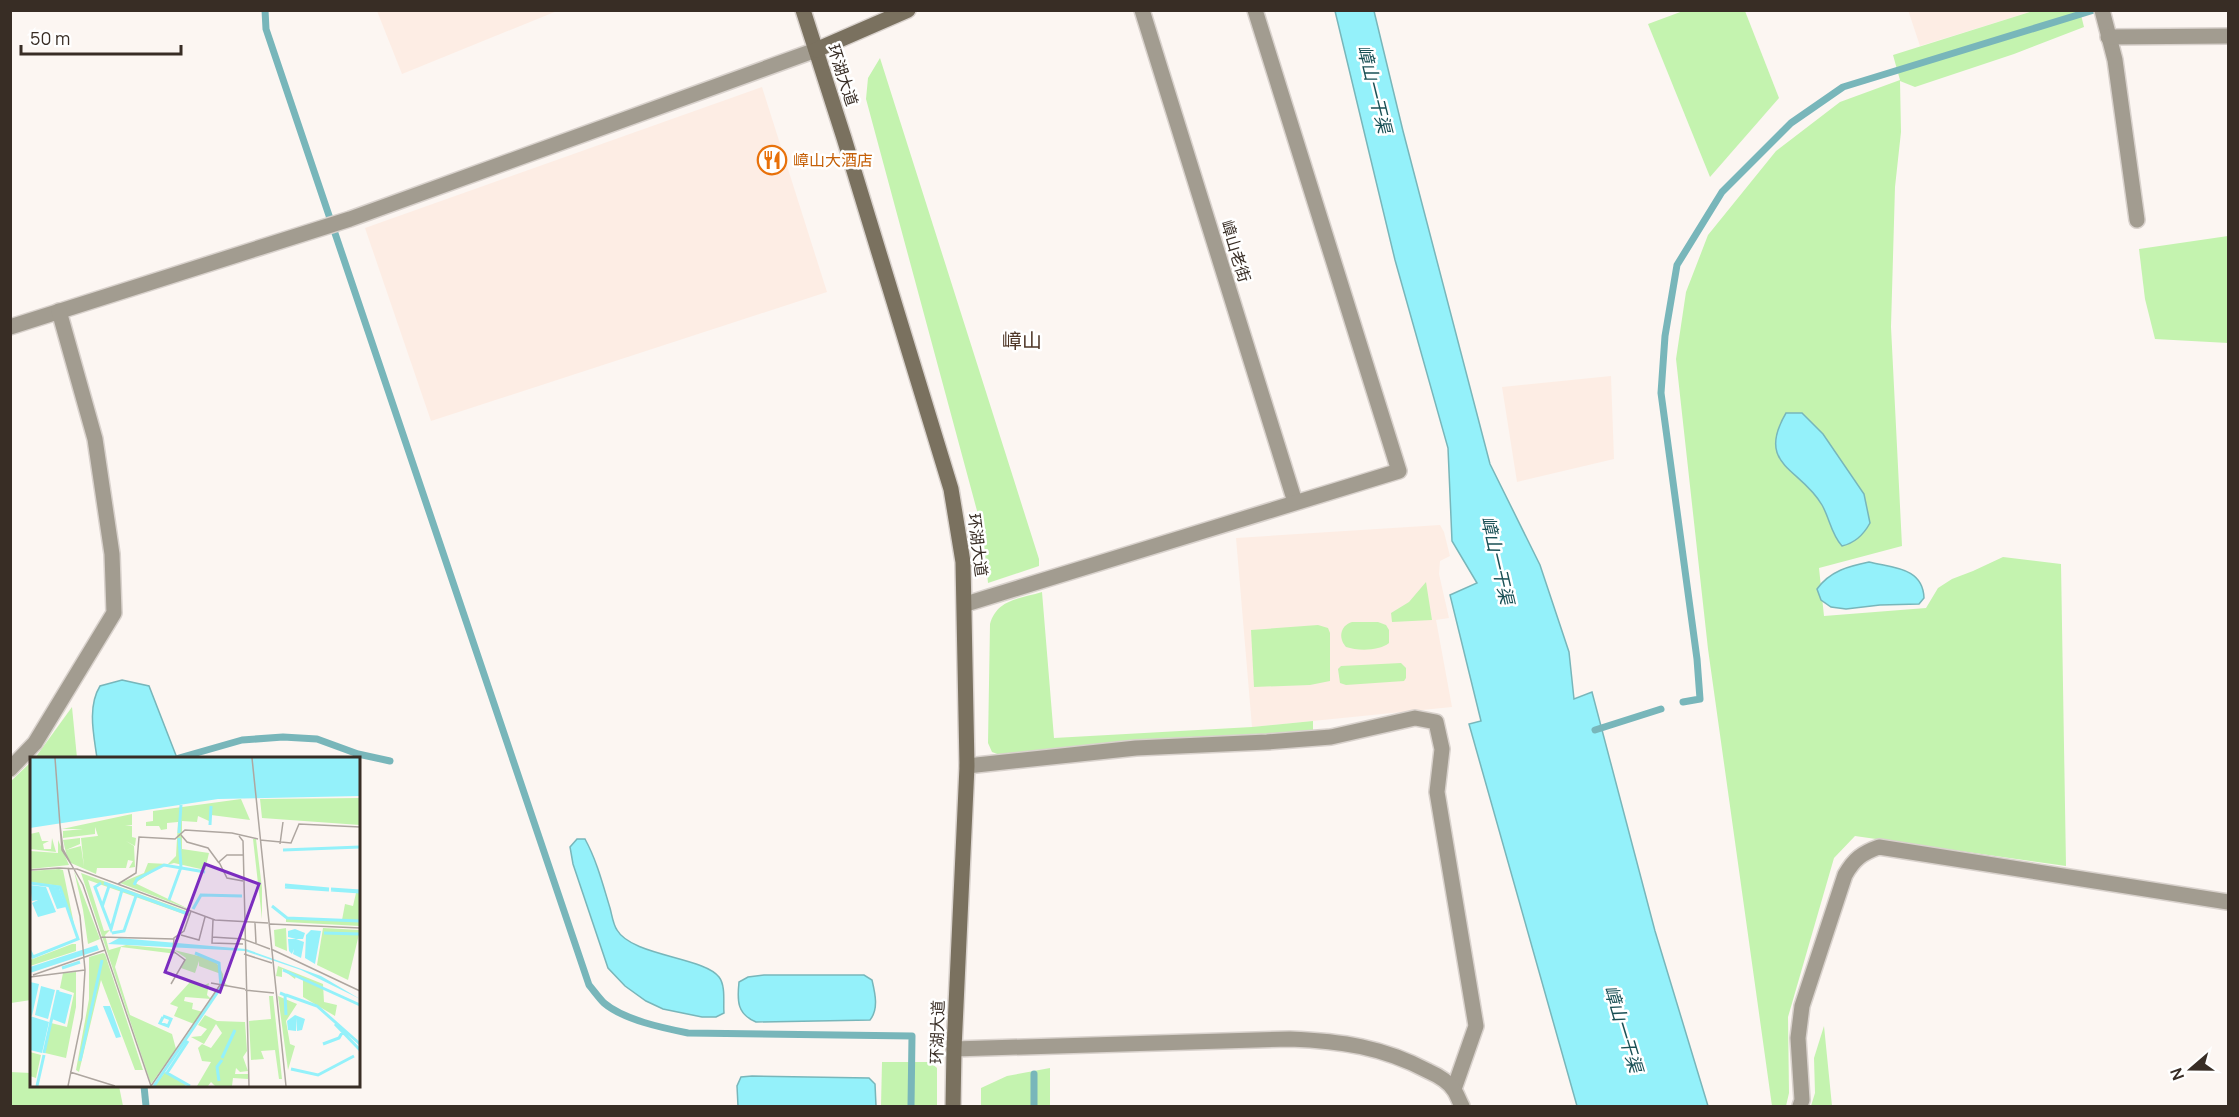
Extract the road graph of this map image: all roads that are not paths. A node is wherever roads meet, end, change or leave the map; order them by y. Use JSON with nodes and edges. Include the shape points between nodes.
{"nodes":[{"id":1,"x":802,"y":10,"type":"edge"},
{"id":2,"x":1142,"y":10,"type":"edge"},
{"id":3,"x":1255,"y":10,"type":"edge"},
{"id":4,"x":899,"y":12,"type":"edge"},
{"id":5,"x":2103,"y":13,"type":"edge"},
{"id":6,"x":2229,"y":36,"type":"edge"},
{"id":7,"x":2108,"y":37,"type":"junction"},
{"id":8,"x":816,"y":50,"type":"junction"},
{"id":9,"x":2137,"y":220,"type":"dead end"},
{"id":10,"x":59,"y":311,"type":"junction"},
{"id":11,"x":10,"y":327,"type":"edge"},
{"id":12,"x":1295,"y":502,"type":"junction"},
{"id":13,"x":966,"y":604,"type":"junction"},
{"id":14,"x":967,"y":766,"type":"junction"},
{"id":15,"x":10,"y":768,"type":"edge"},
{"id":16,"x":2229,"y":902,"type":"edge"},
{"id":17,"x":954,"y":1049,"type":"junction"},
{"id":18,"x":1454,"y":1089,"type":"junction"},
{"id":19,"x":953,"y":1107,"type":"edge"},
{"id":20,"x":1462,"y":1107,"type":"edge"},
{"id":21,"x":1800,"y":1107,"type":"edge"}],
"edges":[{"from":1,"to":8,"type":"main road","name":"环湖大道"},
{"from":2,"to":12,"type":"street","name":"嶂山老街"},
{"from":3,"to":12,"type":"street","via":[[1399,471]]},
{"from":4,"to":8,"type":"main road"},
{"from":5,"to":7,"type":"street"},
{"from":6,"to":7,"type":"street"},
{"from":7,"to":9,"type":"street","via":[[2115,60]]},
{"from":8,"to":10,"type":"street","via":[[319,230]]},
{"from":8,"to":13,"type":"main road","name":"环湖大道","via":[[951,489]]},
{"from":10,"to":11,"type":"street"},
{"from":10,"to":15,"type":"street","via":[[95,439],[112,554],[114,613],[35,743]]},
{"from":12,"to":13,"type":"street"},
{"from":13,"to":14,"type":"main road","name":"环湖大道"},
{"from":14,"to":17,"type":"main road","name":"环湖大道"},
{"from":14,"to":18,"type":"street","via":[[1136,748],[1331,737],[1416,718],[1437,722],[1442,749],[1437,792],[1476,1026]]},
{"from":16,"to":21,"type":"street","via":[[1879,847],[1865,852],[1854,859],[1845,875],[1802,1006],[1798,1038]]},
{"from":17,"to":18,"type":"street","via":[[1331,1041],[1371,1047],[1441,1077]]},
{"from":17,"to":19,"type":"main road","name":"环湖大道"},
{"from":18,"to":20,"type":"street"}]}
